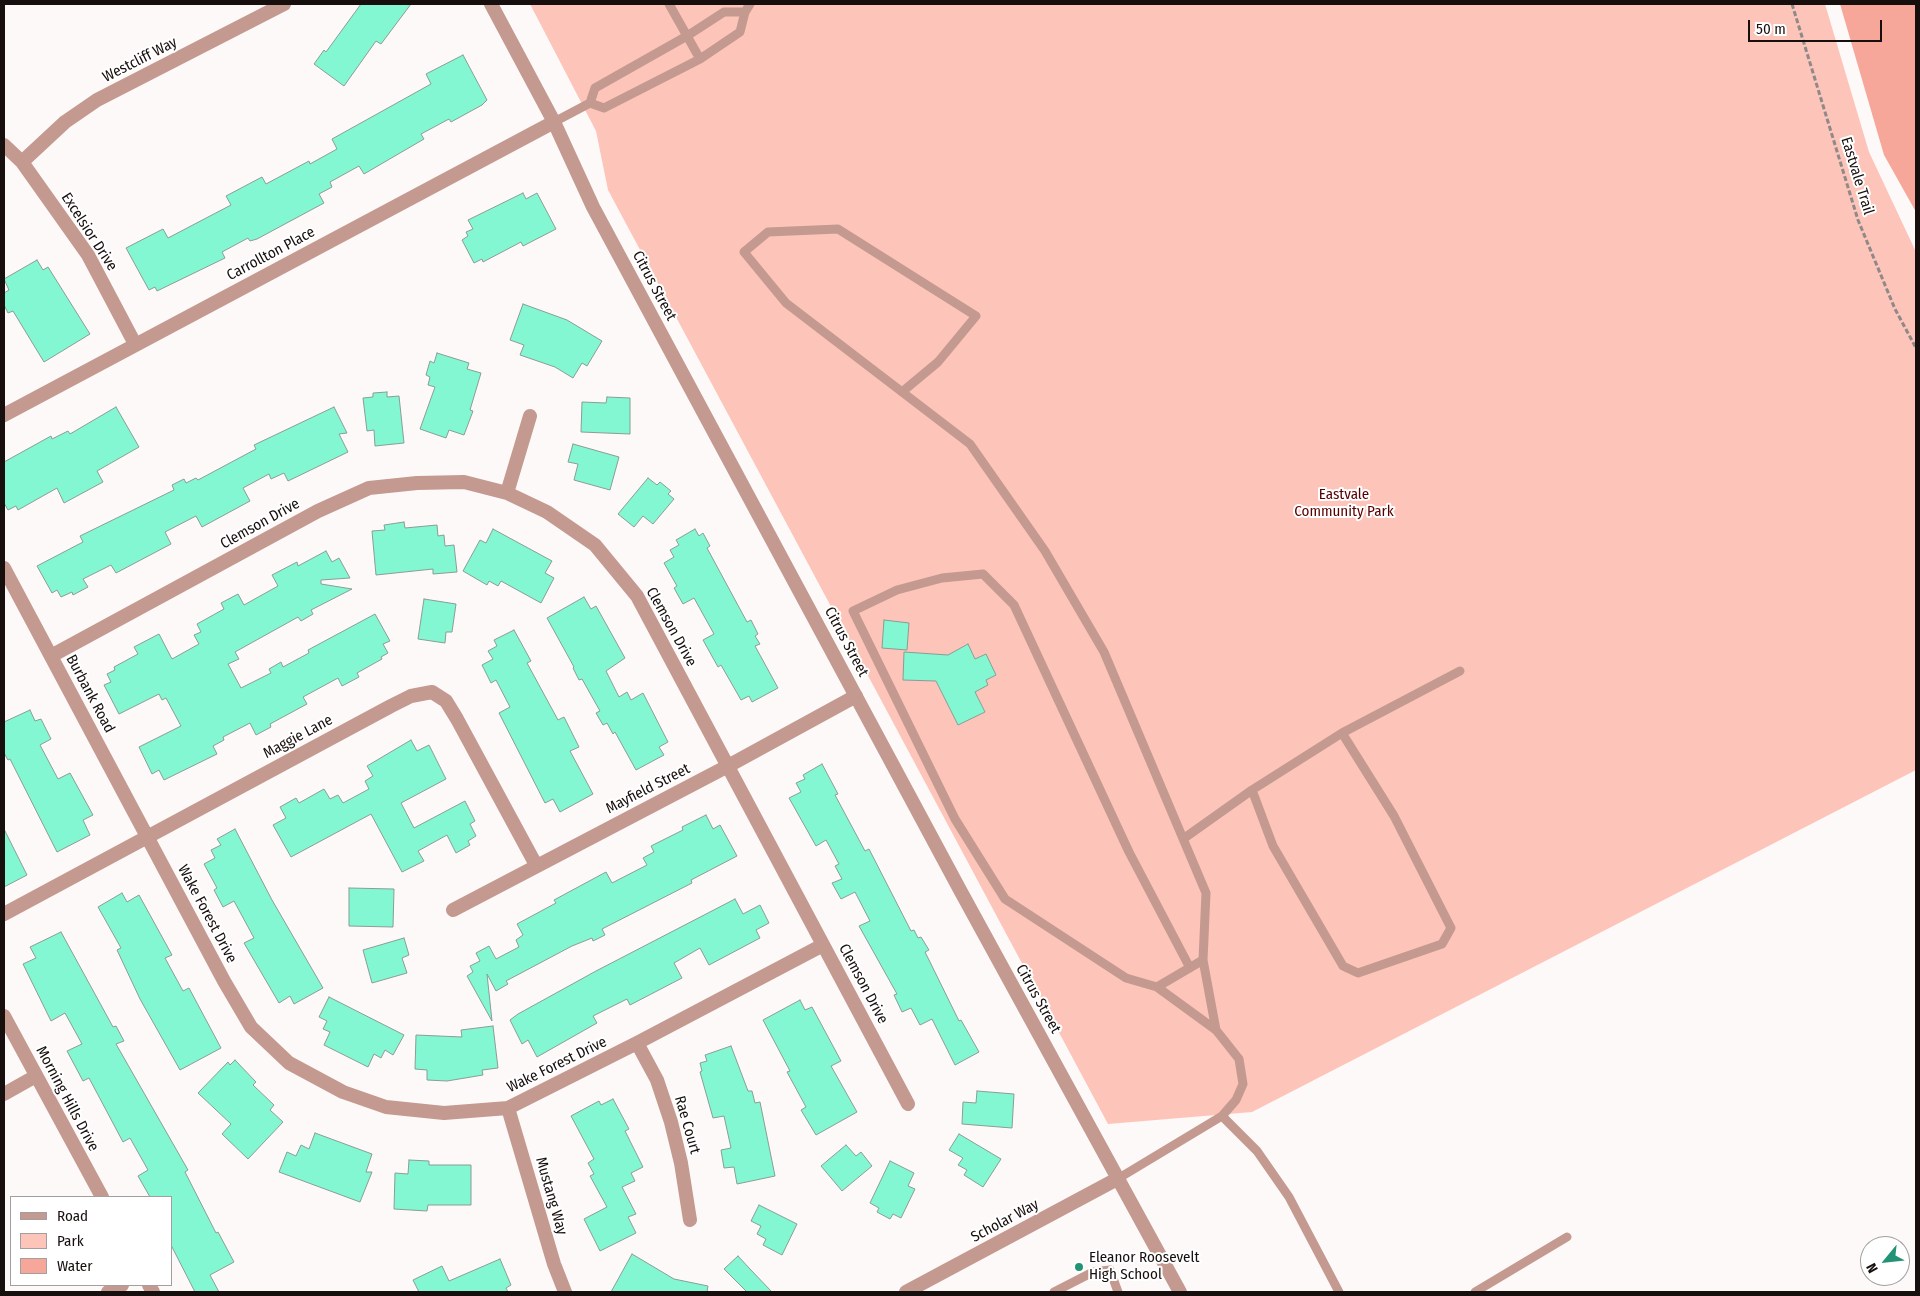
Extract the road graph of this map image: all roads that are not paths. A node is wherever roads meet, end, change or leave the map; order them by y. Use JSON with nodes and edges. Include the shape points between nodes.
{"nodes":[{"id":1,"x":284,"y":4,"type":"edge"},
{"id":2,"x":491,"y":4,"type":"edge"},
{"id":3,"x":669,"y":4,"type":"edge"},
{"id":4,"x":747,"y":8,"type":"edge"},
{"id":5,"x":687,"y":36,"type":"junction"},
{"id":6,"x":700,"y":59,"type":"junction"},
{"id":7,"x":590,"y":103,"type":"junction"},
{"id":8,"x":554,"y":122,"type":"junction"},
{"id":9,"x":4,"y":145,"type":"edge"},
{"id":10,"x":22,"y":162,"type":"junction"},
{"id":11,"x":135,"y":344,"type":"junction"},
{"id":12,"x":902,"y":392,"type":"junction"},
{"id":13,"x":4,"y":414,"type":"edge"},
{"id":14,"x":530,"y":416,"type":"dead end"},
{"id":15,"x":507,"y":493,"type":"junction"},
{"id":16,"x":4,"y":568,"type":"edge"},
{"id":17,"x":51,"y":656,"type":"junction"},
{"id":18,"x":1460,"y":671,"type":"dead end"},
{"id":19,"x":856,"y":696,"type":"junction"},
{"id":20,"x":1342,"y":732,"type":"junction"},
{"id":21,"x":728,"y":766,"type":"junction"},
{"id":22,"x":1252,"y":790,"type":"junction"},
{"id":23,"x":147,"y":837,"type":"junction"},
{"id":24,"x":1183,"y":839,"type":"junction"},
{"id":25,"x":536,"y":865,"type":"junction"},
{"id":26,"x":453,"y":910,"type":"dead end"},
{"id":27,"x":4,"y":914,"type":"edge"},
{"id":28,"x":823,"y":945,"type":"junction"},
{"id":29,"x":1203,"y":960,"type":"junction"},
{"id":30,"x":1190,"y":968,"type":"junction"},
{"id":31,"x":1157,"y":987,"type":"junction"},
{"id":32,"x":4,"y":1016,"type":"edge"},
{"id":33,"x":1216,"y":1030,"type":"junction"},
{"id":34,"x":637,"y":1043,"type":"junction"},
{"id":35,"x":36,"y":1076,"type":"junction"},
{"id":36,"x":4,"y":1094,"type":"edge"},
{"id":37,"x":908,"y":1104,"type":"dead end"},
{"id":38,"x":508,"y":1108,"type":"junction"},
{"id":39,"x":1222,"y":1116,"type":"junction"},
{"id":40,"x":1119,"y":1178,"type":"junction"},
{"id":41,"x":101,"y":1196,"type":"edge"},
{"id":42,"x":690,"y":1220,"type":"dead end"},
{"id":43,"x":1567,"y":1237,"type":"dead end"},
{"id":44,"x":120,"y":1286,"type":"edge"},
{"id":45,"x":108,"y":1292,"type":"edge"},
{"id":46,"x":565,"y":1292,"type":"edge"},
{"id":47,"x":906,"y":1292,"type":"edge"},
{"id":48,"x":1054,"y":1292,"type":"edge"},
{"id":49,"x":1118,"y":1292,"type":"edge"},
{"id":50,"x":1180,"y":1292,"type":"edge"},
{"id":51,"x":1339,"y":1292,"type":"edge"},
{"id":52,"x":1475,"y":1292,"type":"edge"}],
"edges":[{"from":1,"to":10,"type":"street","name":"Westcliff Way","via":[[97,100],[65,122]]},
{"from":2,"to":8,"type":"street","name":"Citrus Street"},
{"from":3,"to":5,"type":"lane"},
{"from":4,"to":5,"type":"lane","via":[[724,12]]},
{"from":4,"to":6,"type":"lane","via":[[740,32]]},
{"from":5,"to":6,"type":"lane"},
{"from":5,"to":7,"type":"lane","via":[[594,88]]},
{"from":6,"to":7,"type":"lane","via":[[604,108]]},
{"from":7,"to":8,"type":"lane"},
{"from":8,"to":11,"type":"street","name":"Carrollton Place"},
{"from":8,"to":19,"type":"street","name":"Citrus Street","via":[[593,207]]},
{"from":9,"to":10,"type":"street","name":"Excelsior Drive"},
{"from":10,"to":11,"type":"street","name":"Excelsior Drive","via":[[88,255]]},
{"from":11,"to":13,"type":"street","name":"Carrollton Place"},
{"from":12,"to":12,"type":"lane","via":[[786,303],[744,252],[768,232],[838,229],[976,316],[938,362]]},
{"from":12,"to":24,"type":"lane","via":[[970,444],[1045,550],[1104,652]]},
{"from":14,"to":15,"type":"street"},
{"from":15,"to":17,"type":"street","name":"Clemson Drive","via":[[464,482],[369,488],[318,511]]},
{"from":15,"to":21,"type":"street","name":"Clemson Drive","via":[[548,512],[596,545],[637,596]]},
{"from":16,"to":17,"type":"street","name":"Burbank Road"},
{"from":17,"to":23,"type":"street","name":"Burbank Road"},
{"from":18,"to":20,"type":"lane"},
{"from":19,"to":21,"type":"street","name":"Mayfield Street"},
{"from":19,"to":40,"type":"street","name":"Citrus Street"},
{"from":20,"to":22,"type":"lane"},
{"from":20,"to":22,"type":"lane","via":[[1394,816],[1451,928],[1442,944],[1358,973],[1343,966],[1273,846]]},
{"from":21,"to":25,"type":"street","name":"Mayfield Street"},
{"from":21,"to":28,"type":"street","name":"Clemson Drive"},
{"from":22,"to":24,"type":"lane"},
{"from":23,"to":25,"type":"street","name":"Maggie Lane","via":[[391,706],[411,696],[432,692],[446,701],[457,718]]},
{"from":23,"to":27,"type":"street","name":"Maggie Lane"},
{"from":23,"to":38,"type":"street","name":"Wake Forest Drive","via":[[251,1027],[289,1064],[343,1092],[386,1107],[444,1113]]},
{"from":24,"to":29,"type":"lane","via":[[1206,893]]},
{"from":25,"to":26,"type":"street","name":"Mayfield Street"},
{"from":28,"to":34,"type":"street","name":"Wake Forest Drive"},
{"from":28,"to":37,"type":"street","name":"Clemson Drive"},
{"from":29,"to":30,"type":"lane"},
{"from":29,"to":33,"type":"lane"},
{"from":30,"to":31,"type":"lane"},
{"from":30,"to":31,"type":"lane","via":[[1129,852],[1014,605],[983,574],[942,578],[897,590],[853,611],[954,819],[1005,899],[1126,978]]},
{"from":31,"to":33,"type":"lane"},
{"from":32,"to":35,"type":"street","name":"Morning Hills Drive"},
{"from":33,"to":39,"type":"lane","via":[[1239,1059],[1243,1074],[1243,1084],[1236,1100]]},
{"from":34,"to":38,"type":"street","name":"Wake Forest Drive"},
{"from":34,"to":42,"type":"street","name":"Rae Court","via":[[657,1080],[671,1122]]},
{"from":35,"to":36,"type":"street"},
{"from":35,"to":41,"type":"street","name":"Morning Hills Drive"},
{"from":38,"to":46,"type":"street","name":"Mustang Way"},
{"from":39,"to":40,"type":"lane"},
{"from":39,"to":51,"type":"lane","via":[[1257,1151],[1289,1198]]},
{"from":40,"to":47,"type":"street","name":"Scholar Way"},
{"from":40,"to":50,"type":"street","name":"Citrus Street"},
{"from":43,"to":52,"type":"lane"},
{"from":44,"to":45,"type":"street"},
{"from":48,"to":49,"type":"lane","via":[[1093,1272],[1110,1270]]}]}
